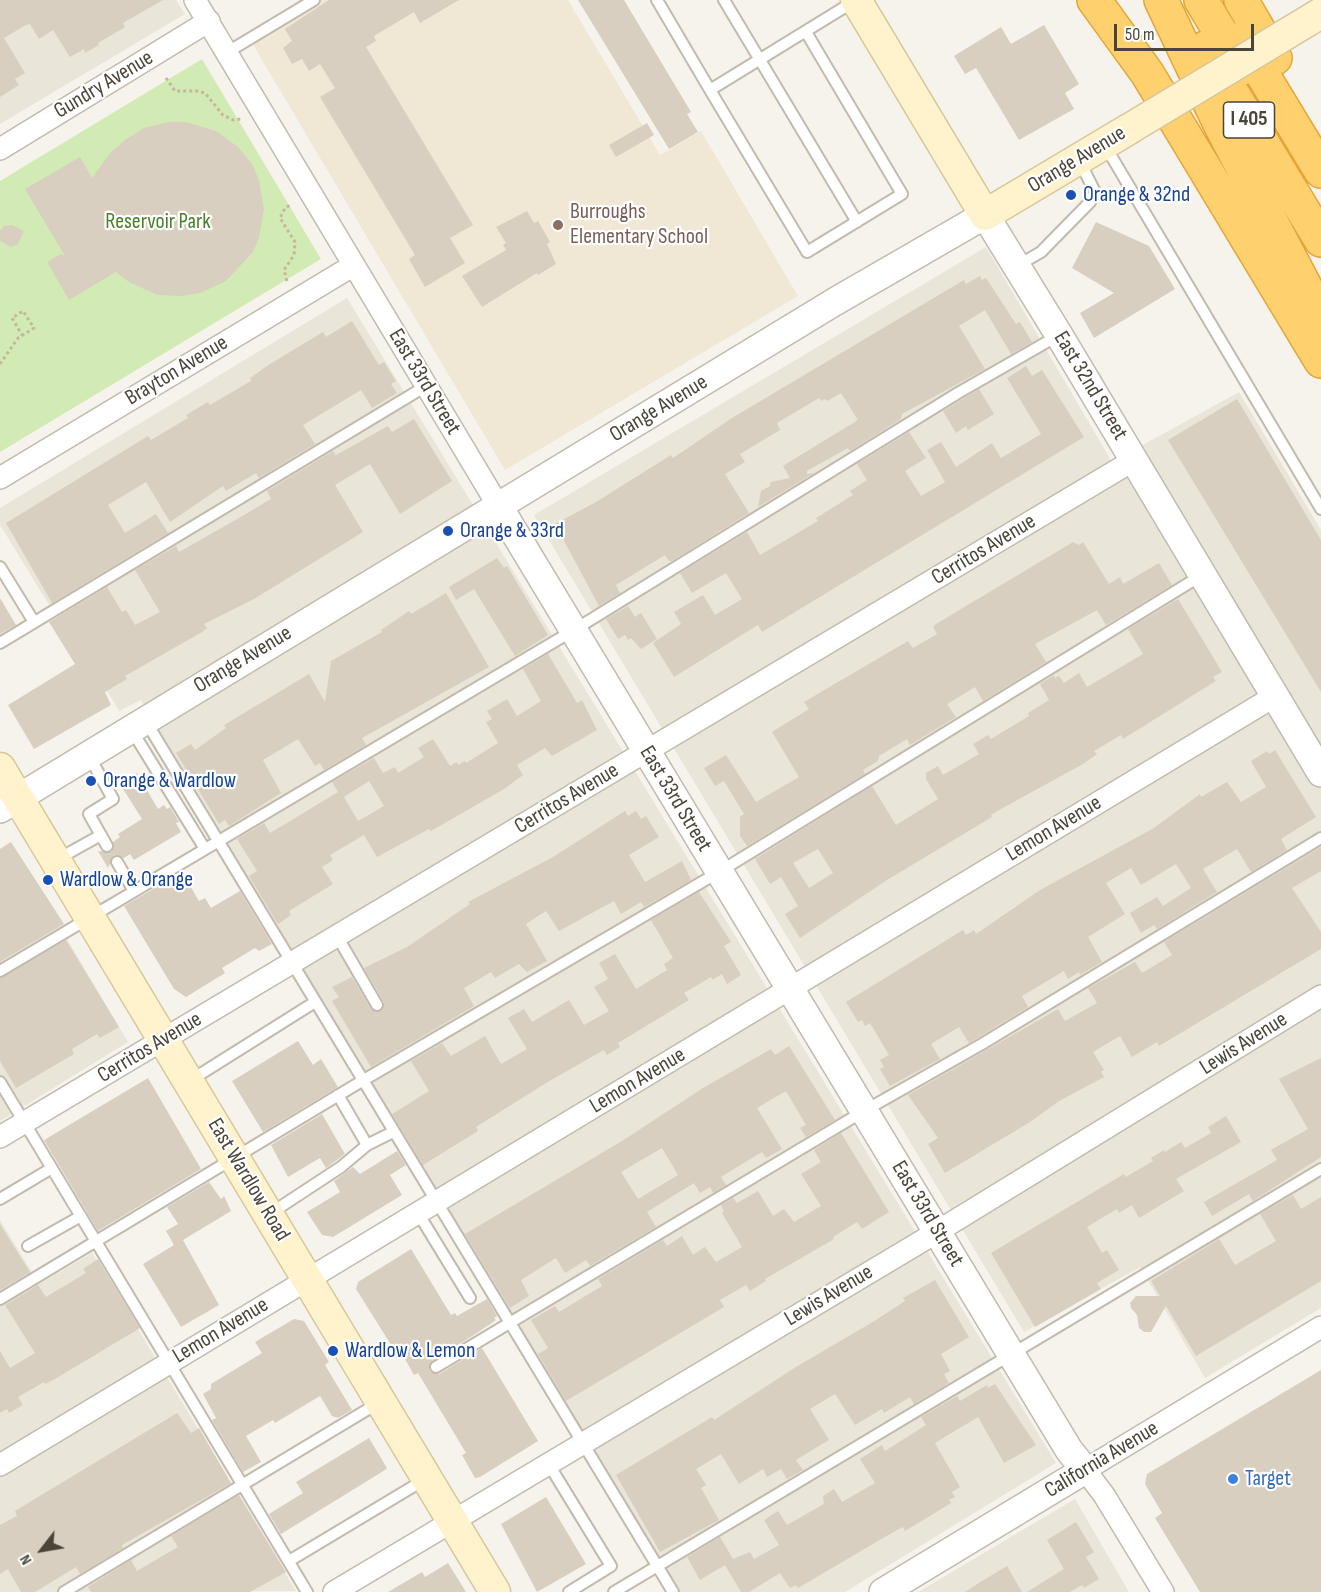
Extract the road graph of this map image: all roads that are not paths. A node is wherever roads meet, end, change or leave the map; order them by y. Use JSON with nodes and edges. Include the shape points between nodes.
{"nodes":[{"id":1,"x":195,"y":0,"type":"edge"},
{"id":2,"x":314,"y":0,"type":"edge"},
{"id":3,"x":657,"y":0,"type":"edge"},
{"id":4,"x":724,"y":0,"type":"edge"},
{"id":5,"x":856,"y":0,"type":"edge"},
{"id":6,"x":1094,"y":0,"type":"edge"},
{"id":7,"x":1161,"y":0,"type":"edge"},
{"id":8,"x":1176,"y":0,"type":"edge"},
{"id":9,"x":1202,"y":0,"type":"edge"},
{"id":10,"x":1217,"y":0,"type":"edge"},
{"id":11,"x":1312,"y":0,"type":"edge"},
{"id":12,"x":1245,"y":6,"type":"edge"},
{"id":13,"x":1321,"y":14,"type":"edge"},
{"id":14,"x":208,"y":21,"type":"junction"},
{"id":15,"x":806,"y":32,"type":"junction"},
{"id":16,"x":226,"y":53,"type":"junction"},
{"id":17,"x":760,"y":60,"type":"junction"},
{"id":18,"x":710,"y":90,"type":"junction"},
{"id":19,"x":1321,"y":134,"type":"edge"},
{"id":20,"x":1104,"y":144,"type":"junction"},
{"id":21,"x":0,"y":149,"type":"edge"},
{"id":22,"x":1079,"y":159,"type":"junction"},
{"id":23,"x":1321,"y":171,"type":"edge"},
{"id":24,"x":1321,"y":198,"type":"edge"},
{"id":25,"x":985,"y":215,"type":"junction"},
{"id":26,"x":857,"y":222,"type":"junction"},
{"id":27,"x":1321,"y":240,"type":"edge"},
{"id":28,"x":354,"y":265,"type":"junction"},
{"id":29,"x":1017,"y":267,"type":"junction"},
{"id":30,"x":1321,"y":317,"type":"edge"},
{"id":31,"x":1059,"y":335,"type":"junction"},
{"id":32,"x":1321,"y":361,"type":"edge"},
{"id":33,"x":426,"y":386,"type":"junction"},
{"id":34,"x":1134,"y":460,"type":"junction"},
{"id":35,"x":0,"y":478,"type":"edge"},
{"id":36,"x":499,"y":507,"type":"junction"},
{"id":37,"x":1321,"y":509,"type":"edge"},
{"id":38,"x":0,"y":567,"type":"edge"},
{"id":39,"x":1203,"y":575,"type":"junction"},
{"id":40,"x":34,"y":622,"type":"junction"},
{"id":41,"x":574,"y":630,"type":"junction"},
{"id":42,"x":0,"y":643,"type":"edge"},
{"id":43,"x":1275,"y":696,"type":"junction"},
{"id":44,"x":138,"y":724,"type":"junction"},
{"id":45,"x":646,"y":751,"type":"junction"},
{"id":46,"x":88,"y":754,"type":"junction"},
{"id":47,"x":0,"y":768,"type":"edge"},
{"id":48,"x":1321,"y":773,"type":"edge"},
{"id":49,"x":9,"y":803,"type":"edge"},
{"id":50,"x":101,"y":835,"type":"junction"},
{"id":51,"x":1321,"y":838,"type":"edge"},
{"id":52,"x":219,"y":840,"type":"junction"},
{"id":53,"x":107,"y":846,"type":"dead end"},
{"id":54,"x":205,"y":849,"type":"junction"},
{"id":55,"x":56,"y":861,"type":"junction"},
{"id":56,"x":117,"y":862,"type":"dead end"},
{"id":57,"x":719,"y":872,"type":"junction"},
{"id":58,"x":134,"y":891,"type":"junction"},
{"id":59,"x":90,"y":917,"type":"junction"},
{"id":60,"x":337,"y":936,"type":"junction"},
{"id":61,"x":292,"y":963,"type":"junction"},
{"id":62,"x":0,"y":971,"type":"edge"},
{"id":63,"x":790,"y":989,"type":"junction"},
{"id":64,"x":1321,"y":996,"type":"edge"},
{"id":65,"x":315,"y":1002,"type":"junction"},
{"id":66,"x":377,"y":1005,"type":"dead end"},
{"id":67,"x":163,"y":1040,"type":"junction"},
{"id":68,"x":362,"y":1081,"type":"junction"},
{"id":69,"x":0,"y":1082,"type":"edge"},
{"id":70,"x":188,"y":1082,"type":"junction"},
{"id":71,"x":338,"y":1095,"type":"junction"},
{"id":72,"x":864,"y":1111,"type":"junction"},
{"id":73,"x":24,"y":1123,"type":"junction"},
{"id":74,"x":393,"y":1132,"type":"junction"},
{"id":75,"x":0,"y":1137,"type":"edge"},
{"id":76,"x":367,"y":1145,"type":"junction"},
{"id":77,"x":234,"y":1158,"type":"junction"},
{"id":78,"x":52,"y":1168,"type":"junction"},
{"id":79,"x":1321,"y":1169,"type":"edge"},
{"id":80,"x":0,"y":1199,"type":"edge"},
{"id":81,"x":437,"y":1202,"type":"junction"},
{"id":82,"x":418,"y":1213,"type":"junction"},
{"id":83,"x":268,"y":1214,"type":"junction"},
{"id":84,"x":81,"y":1215,"type":"junction"},
{"id":85,"x":937,"y":1230,"type":"junction"},
{"id":86,"x":97,"y":1240,"type":"junction"},
{"id":87,"x":28,"y":1246,"type":"dead end"},
{"id":88,"x":308,"y":1280,"type":"junction"},
{"id":89,"x":470,"y":1298,"type":"dead end"},
{"id":90,"x":0,"y":1299,"type":"edge"},
{"id":91,"x":510,"y":1323,"type":"junction"},
{"id":92,"x":1321,"y":1327,"type":"edge"},
{"id":93,"x":1011,"y":1354,"type":"junction"},
{"id":94,"x":171,"y":1362,"type":"junction"},
{"id":95,"x":436,"y":1367,"type":"dead end"},
{"id":96,"x":380,"y":1401,"type":"junction"},
{"id":97,"x":583,"y":1441,"type":"junction"},
{"id":98,"x":548,"y":1463,"type":"junction"},
{"id":99,"x":0,"y":1465,"type":"edge"},
{"id":100,"x":1085,"y":1470,"type":"junction"},
{"id":101,"x":426,"y":1478,"type":"junction"},
{"id":102,"x":243,"y":1484,"type":"junction"},
{"id":103,"x":454,"y":1522,"type":"junction"},
{"id":104,"x":289,"y":1561,"type":"junction"},
{"id":105,"x":657,"y":1566,"type":"junction"},
{"id":106,"x":1160,"y":1591,"type":"edge"},
{"id":107,"x":64,"y":1592,"type":"edge"},
{"id":108,"x":307,"y":1592,"type":"edge"},
{"id":109,"x":334,"y":1592,"type":"edge"},
{"id":110,"x":495,"y":1592,"type":"edge"},
{"id":111,"x":568,"y":1592,"type":"edge"},
{"id":112,"x":614,"y":1592,"type":"edge"},
{"id":113,"x":673,"y":1592,"type":"edge"},
{"id":114,"x":883,"y":1592,"type":"edge"}],
"edges":[{"from":1,"to":14,"type":"street","name":"East 33rd Street"},
{"from":2,"to":16,"type":"lane"},
{"from":3,"to":18,"type":"lane"},
{"from":4,"to":17,"type":"lane"},
{"from":5,"to":15,"type":"lane"},
{"from":5,"to":25,"type":"main road","name":"East 32nd Street"},
{"from":6,"to":32,"type":"highway","via":[[1147,74]]},
{"from":7,"to":30,"type":"highway","via":[[1219,122]]},
{"from":8,"to":27,"type":"highway","number":"I 405"},
{"from":9,"to":24,"type":"highway"},
{"from":10,"to":23,"type":"highway"},
{"from":11,"to":13,"type":"highway"},
{"from":12,"to":19,"type":"highway","number":"I 405"},
{"from":13,"to":20,"type":"main road","name":"Orange Avenue","bridge":true},
{"from":14,"to":16,"type":"street","name":"East 33rd Street"},
{"from":14,"to":21,"type":"street","name":"Gundry Avenue"},
{"from":15,"to":17,"type":"lane"},
{"from":15,"to":26,"type":"lane","via":[[902,194]]},
{"from":16,"to":28,"type":"street","name":"East 33rd Street"},
{"from":17,"to":18,"type":"lane"},
{"from":17,"to":26,"type":"lane"},
{"from":18,"to":26,"type":"lane","via":[[807,252]]},
{"from":20,"to":22,"type":"main road","name":"Orange Avenue"},
{"from":20,"to":37,"type":"lane"},
{"from":22,"to":25,"type":"main road","name":"Orange Avenue"},
{"from":22,"to":29,"type":"lane","via":[[1095,192],[1090,202],[1041,252]]},
{"from":25,"to":29,"type":"street","name":"East 32nd Street"},
{"from":25,"to":36,"type":"street","name":"Orange Avenue","via":[[836,301]]},
{"from":28,"to":33,"type":"street","name":"East 33rd Street"},
{"from":28,"to":35,"type":"street","name":"Brayton Avenue"},
{"from":29,"to":31,"type":"street","name":"East 32nd Street"},
{"from":31,"to":34,"type":"street","name":"East 32nd Street"},
{"from":31,"to":41,"type":"lane"},
{"from":33,"to":36,"type":"street","name":"East 33rd Street"},
{"from":33,"to":40,"type":"lane"},
{"from":34,"to":39,"type":"street","name":"East 32nd Street"},
{"from":34,"to":45,"type":"street","name":"Cerritos Avenue"},
{"from":36,"to":41,"type":"street","name":"East 33rd Street"},
{"from":36,"to":44,"type":"street","name":"Orange Avenue"},
{"from":38,"to":40,"type":"lane"},
{"from":39,"to":43,"type":"street","name":"East 32nd Street"},
{"from":39,"to":57,"type":"lane"},
{"from":40,"to":42,"type":"lane"},
{"from":41,"to":45,"type":"street","name":"East 33rd Street"},
{"from":41,"to":52,"type":"lane"},
{"from":43,"to":48,"type":"street","name":"East 32nd Street"},
{"from":43,"to":63,"type":"street","name":"Lemon Avenue"},
{"from":44,"to":46,"type":"street","name":"Orange Avenue"},
{"from":44,"to":52,"type":"lane"},
{"from":44,"to":54,"type":"lane"},
{"from":45,"to":57,"type":"street","name":"East 33rd Street"},
{"from":45,"to":60,"type":"street","name":"Cerritos Avenue"},
{"from":46,"to":49,"type":"street","name":"Orange Avenue"},
{"from":46,"to":50,"type":"lane","via":[[113,799],[89,814]]},
{"from":47,"to":49,"type":"main road","name":"East Wardlow Road"},
{"from":49,"to":55,"type":"main road","name":"East Wardlow Road"},
{"from":50,"to":53,"type":"lane"},
{"from":50,"to":55,"type":"lane"},
{"from":51,"to":72,"type":"lane"},
{"from":52,"to":54,"type":"lane"},
{"from":52,"to":61,"type":"lane"},
{"from":54,"to":58,"type":"lane"},
{"from":55,"to":59,"type":"main road","name":"East Wardlow Road"},
{"from":56,"to":58,"type":"lane"},
{"from":57,"to":63,"type":"street","name":"East 33rd Street"},
{"from":57,"to":68,"type":"lane"},
{"from":58,"to":59,"type":"lane"},
{"from":59,"to":62,"type":"lane"},
{"from":59,"to":67,"type":"main road","name":"East Wardlow Road"},
{"from":60,"to":61,"type":"street","name":"Cerritos Avenue"},
{"from":60,"to":66,"type":"lane"},
{"from":61,"to":65,"type":"lane"},
{"from":61,"to":67,"type":"street","name":"Cerritos Avenue"},
{"from":63,"to":72,"type":"street","name":"East 33rd Street"},
{"from":63,"to":81,"type":"street","name":"Lemon Avenue"},
{"from":64,"to":85,"type":"street","name":"Lewis Avenue"},
{"from":65,"to":68,"type":"lane"},
{"from":65,"to":70,"type":"lane"},
{"from":67,"to":70,"type":"main road","name":"East Wardlow Road"},
{"from":67,"to":73,"type":"street","name":"Cerritos Avenue"},
{"from":68,"to":71,"type":"lane"},
{"from":68,"to":74,"type":"lane"},
{"from":69,"to":73,"type":"lane"},
{"from":70,"to":77,"type":"main road","name":"East Wardlow Road"},
{"from":71,"to":76,"type":"lane"},
{"from":71,"to":77,"type":"lane"},
{"from":72,"to":85,"type":"street","name":"East 33rd Street"},
{"from":72,"to":91,"type":"lane"},
{"from":73,"to":75,"type":"street","name":"Cerritos Avenue"},
{"from":73,"to":78,"type":"lane"},
{"from":74,"to":76,"type":"lane"},
{"from":74,"to":81,"type":"lane"},
{"from":76,"to":83,"type":"lane","via":[[341,1167]]},
{"from":77,"to":83,"type":"main road","name":"East Wardlow Road"},
{"from":77,"to":86,"type":"lane"},
{"from":78,"to":80,"type":"lane"},
{"from":78,"to":84,"type":"lane"},
{"from":79,"to":93,"type":"lane"},
{"from":81,"to":82,"type":"street","name":"Lemon Avenue"},
{"from":81,"to":91,"type":"lane"},
{"from":82,"to":88,"type":"street","name":"Lemon Avenue"},
{"from":82,"to":89,"type":"lane"},
{"from":83,"to":88,"type":"main road","name":"East Wardlow Road"},
{"from":84,"to":86,"type":"lane"},
{"from":84,"to":87,"type":"lane"},
{"from":85,"to":93,"type":"street","name":"East 33rd Street"},
{"from":85,"to":97,"type":"street","name":"Lewis Avenue"},
{"from":86,"to":90,"type":"lane"},
{"from":86,"to":94,"type":"lane"},
{"from":88,"to":94,"type":"street","name":"Lemon Avenue"},
{"from":88,"to":96,"type":"main road","name":"East Wardlow Road"},
{"from":91,"to":95,"type":"lane"},
{"from":91,"to":97,"type":"lane"},
{"from":92,"to":100,"type":"street","name":"California Avenue"},
{"from":93,"to":100,"type":"street","name":"East 33rd Street"},
{"from":93,"to":105,"type":"lane"},
{"from":94,"to":99,"type":"street","name":"Lemon Avenue"},
{"from":94,"to":102,"type":"lane"},
{"from":96,"to":101,"type":"main road","name":"East Wardlow Road"},
{"from":96,"to":102,"type":"lane"},
{"from":97,"to":98,"type":"street","name":"Lewis Avenue"},
{"from":97,"to":105,"type":"lane"},
{"from":98,"to":103,"type":"street","name":"Lewis Avenue"},
{"from":98,"to":111,"type":"lane","via":[[611,1566]]},
{"from":100,"to":106,"type":"street","name":"East 33rd Street"},
{"from":100,"to":114,"type":"street","name":"California Avenue"},
{"from":101,"to":103,"type":"main road","name":"East Wardlow Road"},
{"from":101,"to":104,"type":"lane"},
{"from":102,"to":104,"type":"lane"},
{"from":102,"to":107,"type":"lane"},
{"from":103,"to":109,"type":"street","name":"Lewis Avenue"},
{"from":103,"to":110,"type":"main road","name":"East Wardlow Road"},
{"from":104,"to":108,"type":"lane"},
{"from":105,"to":112,"type":"lane"},
{"from":105,"to":113,"type":"lane"}]}
